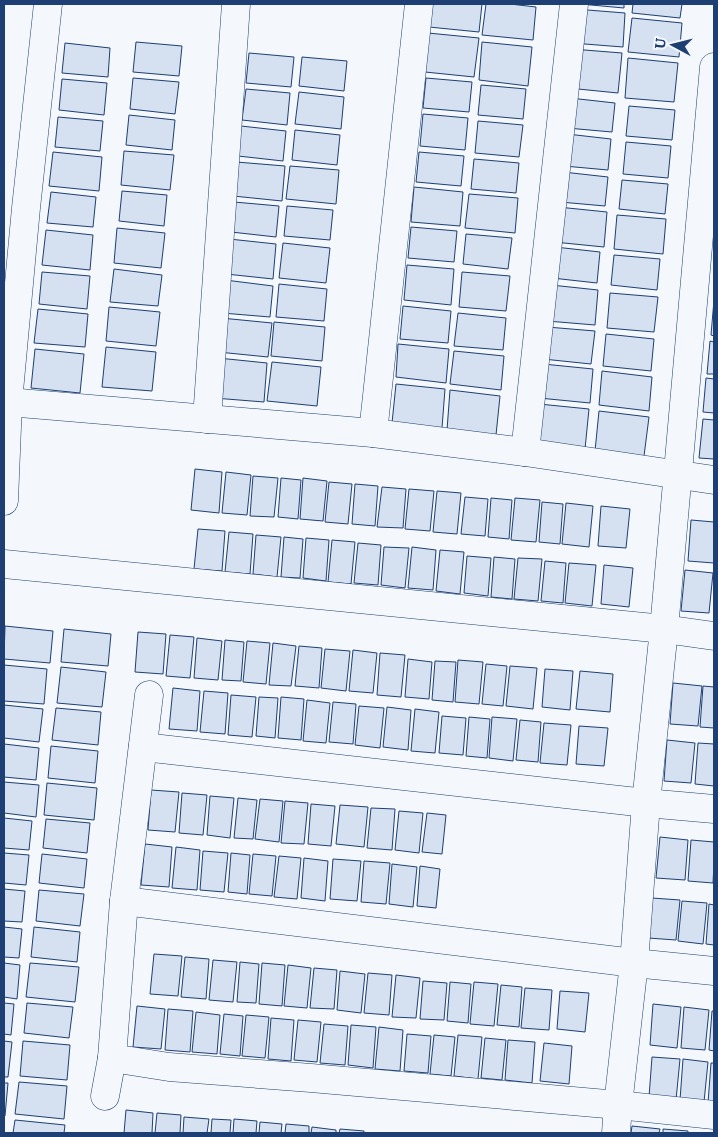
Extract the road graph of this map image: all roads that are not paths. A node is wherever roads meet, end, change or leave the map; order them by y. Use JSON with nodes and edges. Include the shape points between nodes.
{"nodes":[{"id":1,"x":48,"y":4,"type":"edge"},
{"id":2,"x":236,"y":4,"type":"edge"},
{"id":3,"x":419,"y":4,"type":"edge"},
{"id":4,"x":574,"y":4,"type":"edge"},
{"id":5,"x":714,"y":67,"type":"edge"},
{"id":6,"x":15,"y":210,"type":"edge"},
{"id":7,"x":8,"y":402,"type":"junction"},
{"id":8,"x":207,"y":419,"type":"junction"},
{"id":9,"x":372,"y":433,"type":"junction"},
{"id":10,"x":525,"y":452,"type":"junction"},
{"id":11,"x":678,"y":475,"type":"junction"},
{"id":12,"x":714,"y":480,"type":"edge"},
{"id":13,"x":4,"y":501,"type":"edge"},
{"id":14,"x":4,"y":564,"type":"edge"},
{"id":15,"x":664,"y":629,"type":"junction"},
{"id":16,"x":714,"y":636,"type":"edge"},
{"id":17,"x":149,"y":695,"type":"dead end"},
{"id":18,"x":143,"y":747,"type":"junction"},
{"id":19,"x":646,"y":803,"type":"junction"},
{"id":20,"x":714,"y":809,"type":"edge"},
{"id":21,"x":124,"y":901,"type":"junction"},
{"id":22,"x":634,"y":963,"type":"junction"},
{"id":23,"x":714,"y":971,"type":"edge"},
{"id":24,"x":112,"y":1058,"type":"junction"},
{"id":25,"x":105,"y":1096,"type":"dead end"},
{"id":26,"x":618,"y":1105,"type":"junction"},
{"id":27,"x":714,"y":1115,"type":"edge"},
{"id":28,"x":616,"y":1133,"type":"edge"}],
"edges":[{"from":1,"to":6,"type":"street"},
{"from":2,"to":8,"type":"street"},
{"from":3,"to":9,"type":"street"},
{"from":4,"to":10,"type":"street"},
{"from":5,"to":11,"type":"street"},
{"from":6,"to":7,"type":"street"},
{"from":7,"to":8,"type":"street"},
{"from":7,"to":13,"type":"street"},
{"from":8,"to":9,"type":"street"},
{"from":9,"to":10,"type":"street"},
{"from":10,"to":11,"type":"street"},
{"from":11,"to":12,"type":"street"},
{"from":11,"to":15,"type":"street"},
{"from":14,"to":15,"type":"street"},
{"from":15,"to":16,"type":"street"},
{"from":15,"to":19,"type":"street"},
{"from":17,"to":18,"type":"street"},
{"from":18,"to":19,"type":"street"},
{"from":18,"to":21,"type":"street"},
{"from":19,"to":20,"type":"street"},
{"from":19,"to":22,"type":"street"},
{"from":21,"to":22,"type":"street"},
{"from":21,"to":24,"type":"street"},
{"from":22,"to":23,"type":"street"},
{"from":22,"to":26,"type":"street"},
{"from":24,"to":25,"type":"street"},
{"from":24,"to":26,"type":"street","via":[[169,1067]]},
{"from":26,"to":27,"type":"street"},
{"from":26,"to":28,"type":"street"}]}
